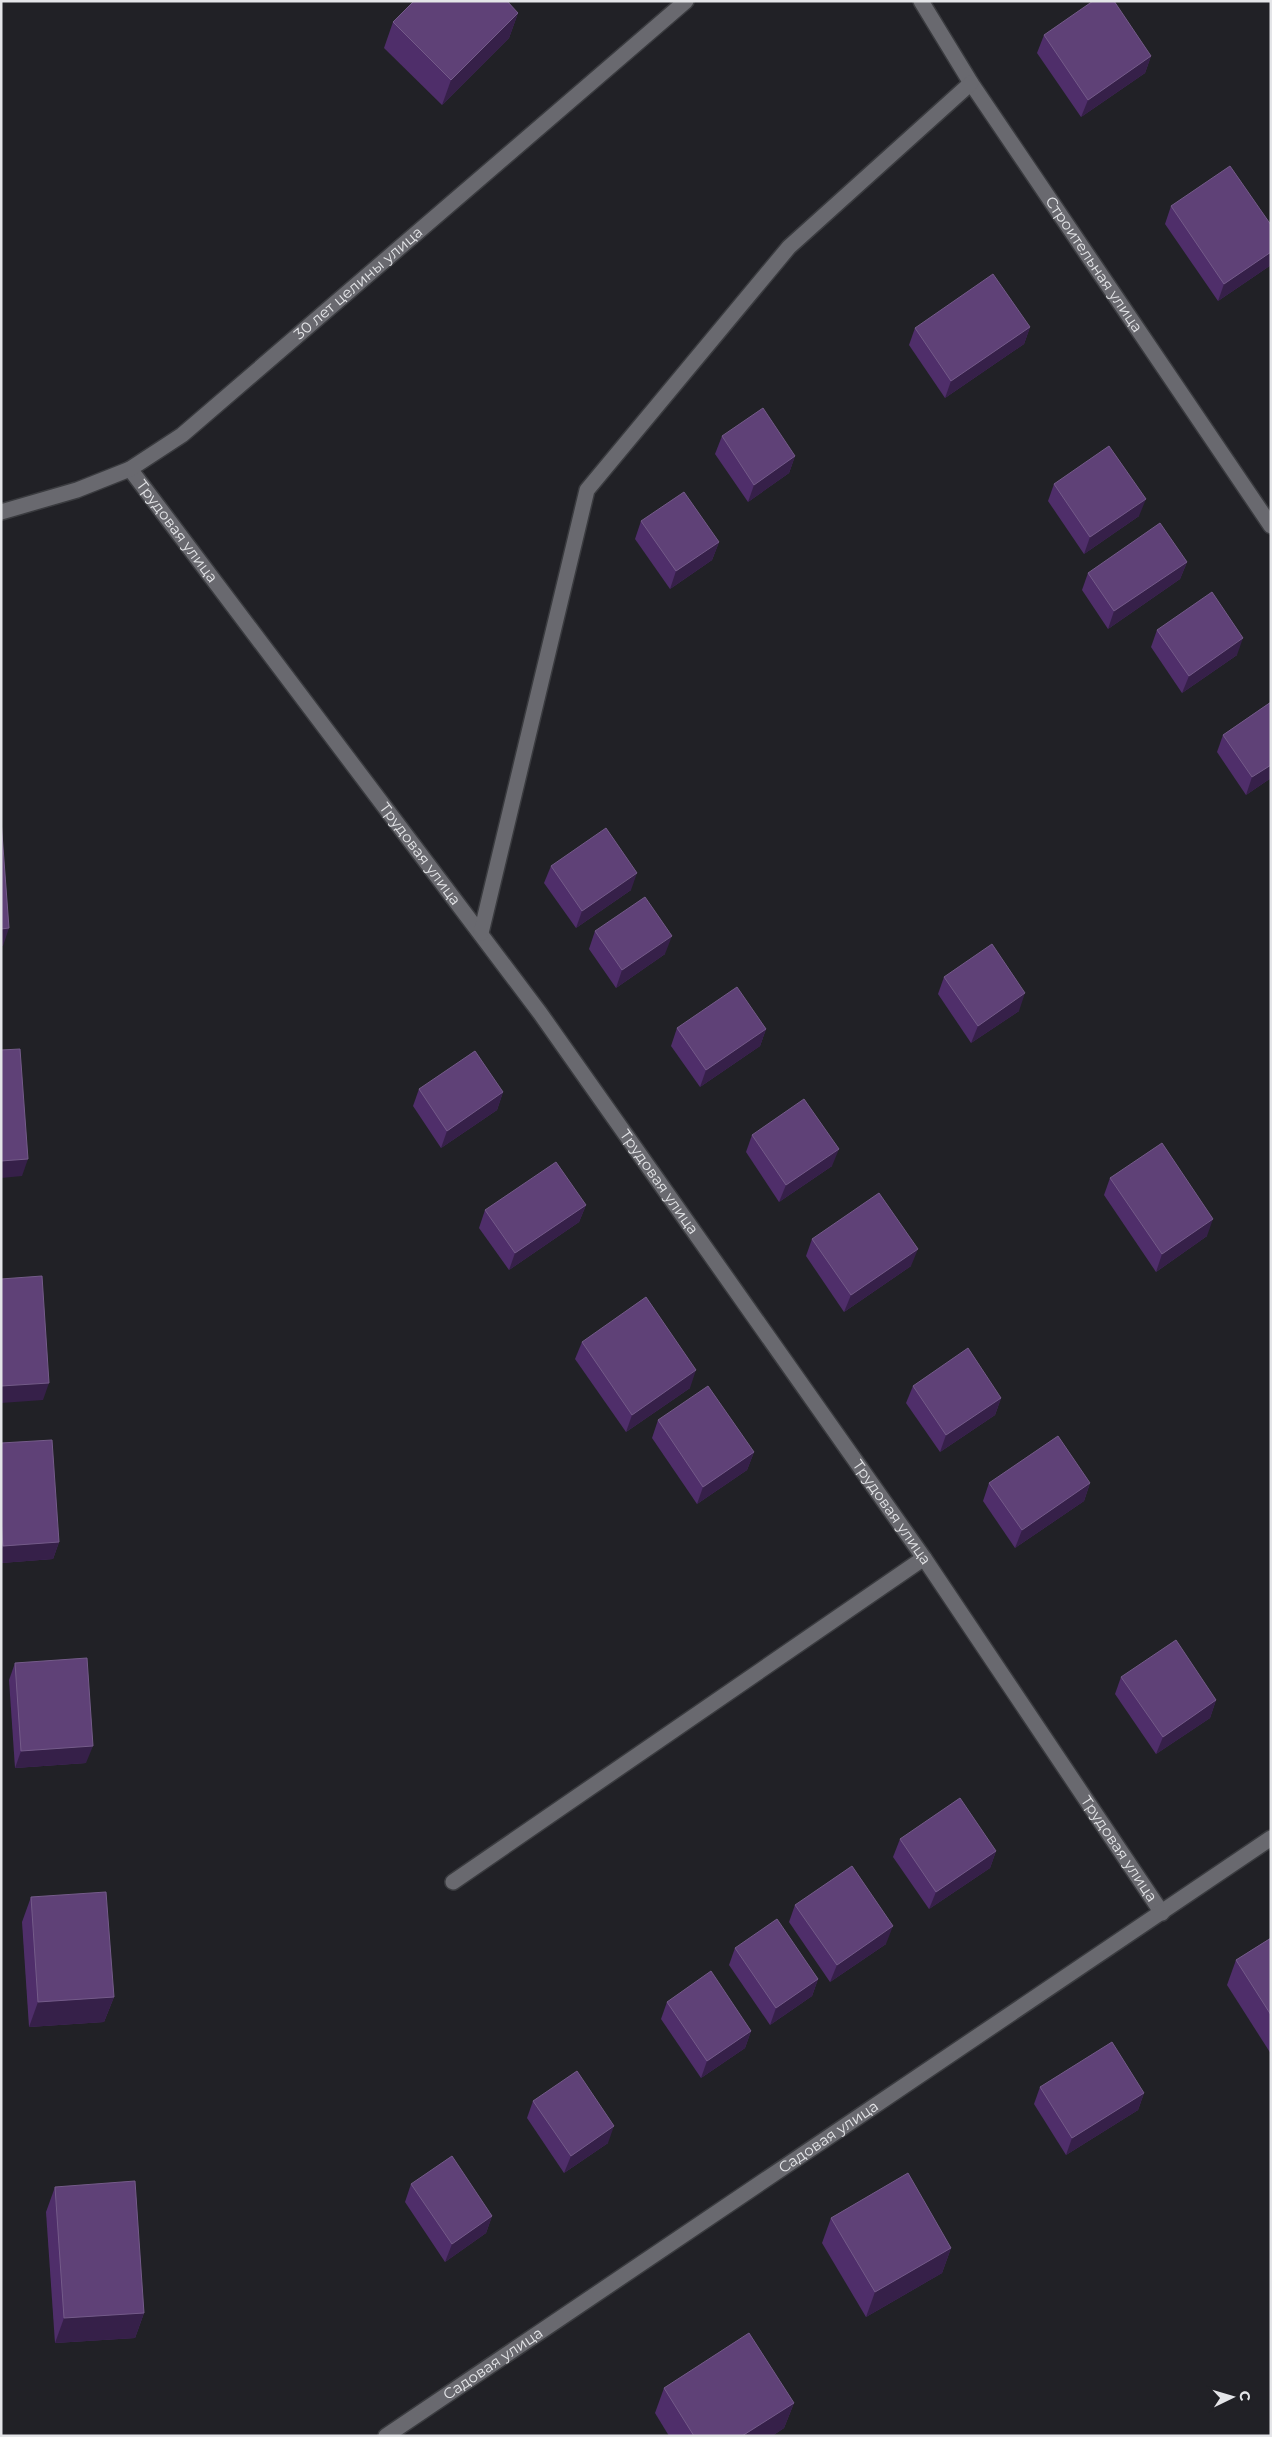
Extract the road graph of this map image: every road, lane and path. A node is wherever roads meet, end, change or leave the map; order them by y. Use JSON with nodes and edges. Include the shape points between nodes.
{"nodes":[{"id":1,"x":686,"y":1,"type":"edge"},
{"id":2,"x":920,"y":1,"type":"edge"},
{"id":3,"x":971,"y":83,"type":"junction"},
{"id":4,"x":130,"y":469,"type":"junction"},
{"id":5,"x":1,"y":512,"type":"edge"},
{"id":6,"x":1271,"y":526,"type":"edge"},
{"id":7,"x":481,"y":933,"type":"junction"},
{"id":8,"x":924,"y":1558,"type":"junction"},
{"id":9,"x":1271,"y":1838,"type":"edge"},
{"id":10,"x":453,"y":1882,"type":"dead end"},
{"id":11,"x":1162,"y":1913,"type":"junction"},
{"id":12,"x":386,"y":2436,"type":"edge"}],
"edges":[{"from":1,"to":4,"type":"street","name":"30 лет целины улица","via":[[182,435]]},
{"from":2,"to":3,"type":"street","name":"Строительная улица"},
{"from":3,"to":6,"type":"street","name":"Строительная улица"},
{"from":3,"to":7,"type":"street","via":[[789,247],[587,490]]},
{"from":4,"to":5,"type":"street","name":"30 лет целины улица","via":[[77,490]]},
{"from":4,"to":7,"type":"street","name":"Трудовая улица"},
{"from":7,"to":8,"type":"street","name":"Трудовая улица"},
{"from":8,"to":10,"type":"street"},
{"from":8,"to":11,"type":"street","name":"Трудовая улица"},
{"from":9,"to":11,"type":"street","name":"Садовая улица"},
{"from":11,"to":12,"type":"street","name":"Садовая улица"}]}
